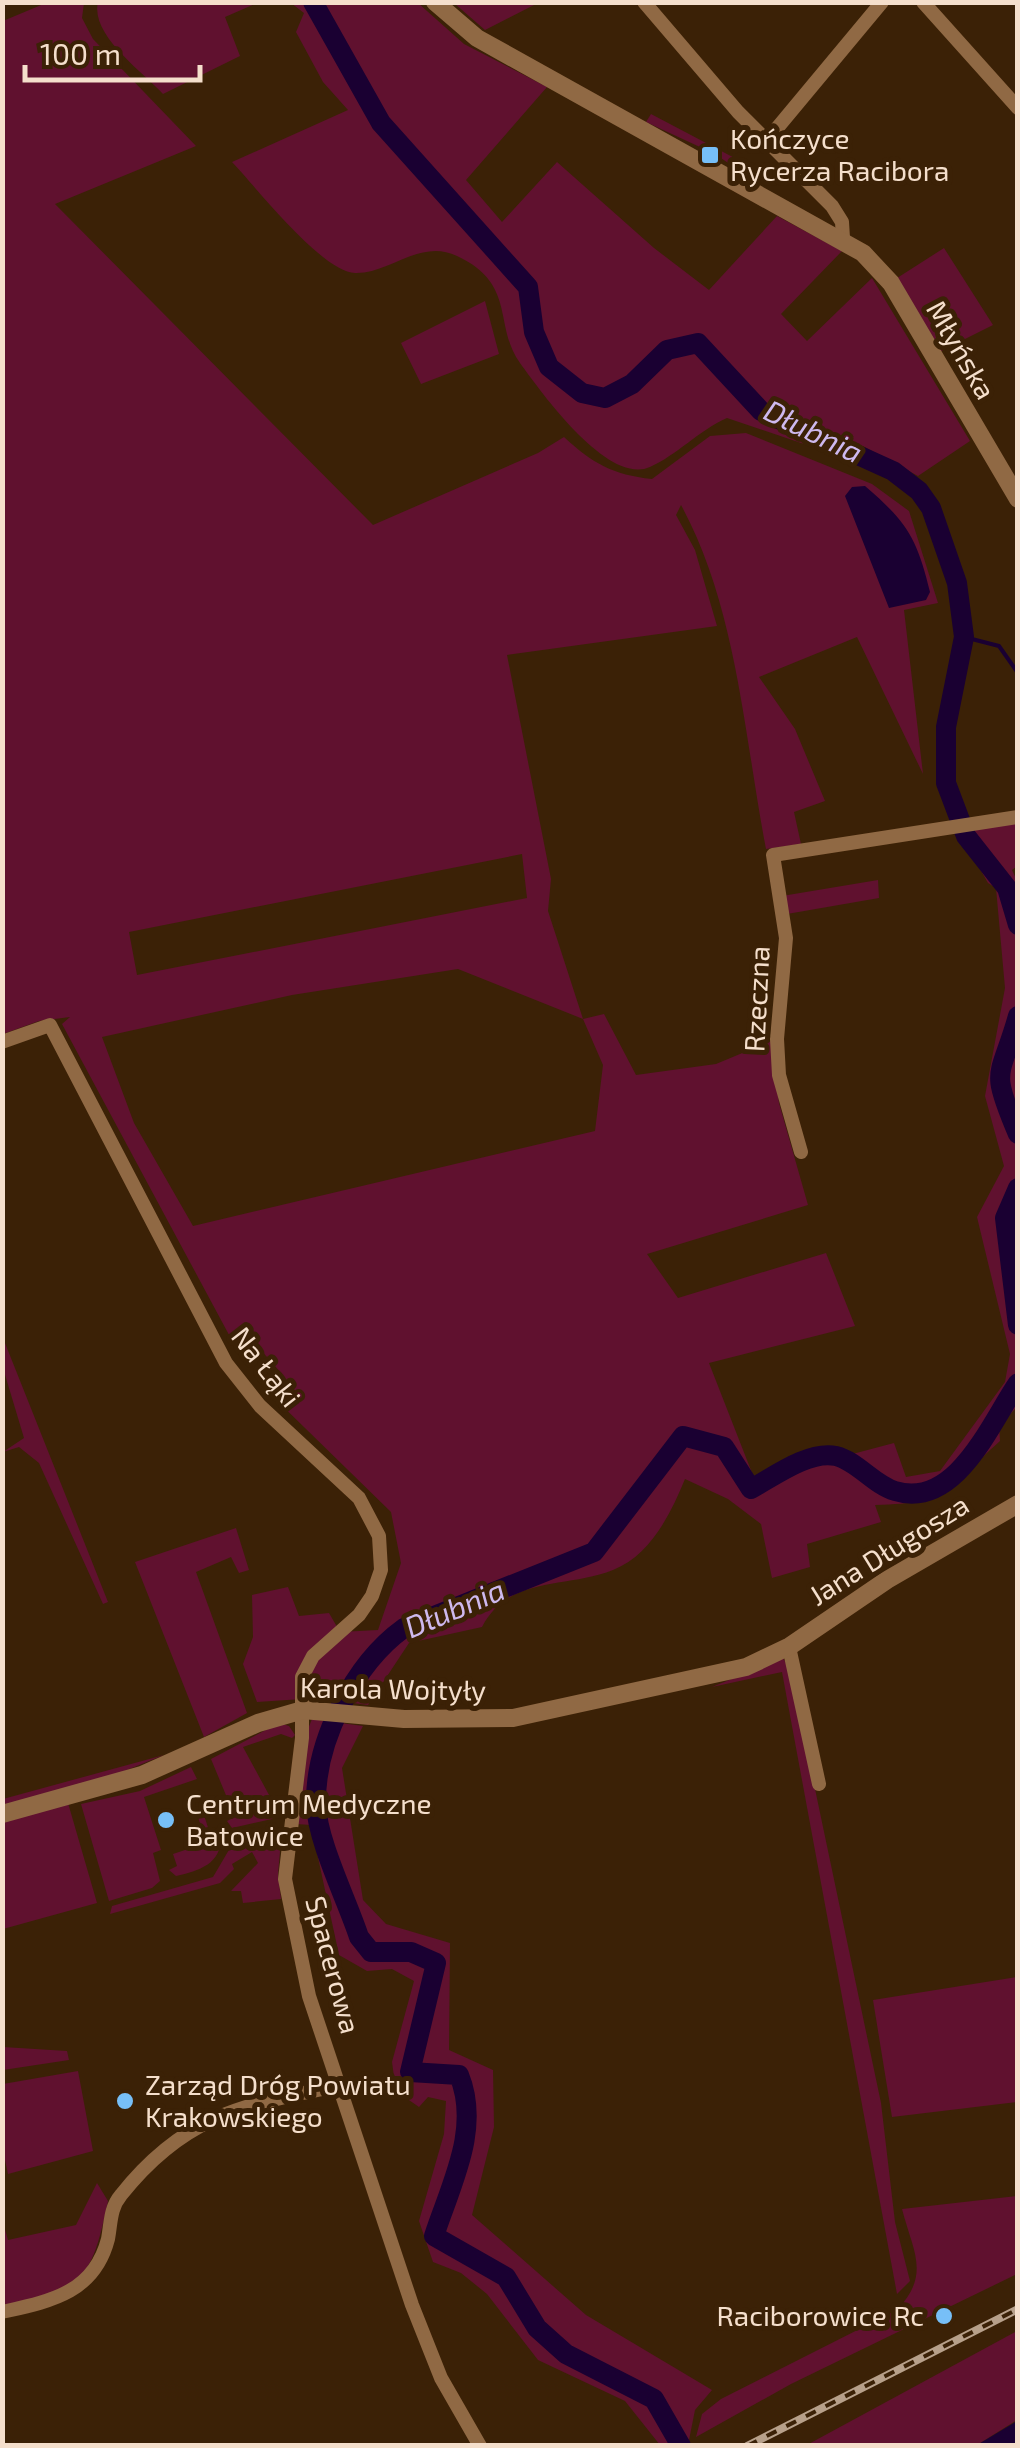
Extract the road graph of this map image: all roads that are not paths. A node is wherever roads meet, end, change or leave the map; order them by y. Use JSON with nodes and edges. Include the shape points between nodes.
{"nodes":[{"id":1,"x":435,"y":2,"type":"edge"},
{"id":2,"x":644,"y":2,"type":"edge"},
{"id":3,"x":882,"y":2,"type":"edge"},
{"id":4,"x":922,"y":2,"type":"edge"},
{"id":5,"x":1018,"y":108,"type":"edge"},
{"id":6,"x":768,"y":139,"type":"junction"},
{"id":7,"x":843,"y":238,"type":"junction"},
{"id":8,"x":1018,"y":499,"type":"edge"},
{"id":9,"x":1018,"y":817,"type":"edge"},
{"id":10,"x":2,"y":1042,"type":"edge"},
{"id":11,"x":801,"y":1152,"type":"dead end"},
{"id":12,"x":1018,"y":1504,"type":"edge"},
{"id":13,"x":790,"y":1647,"type":"junction"},
{"id":14,"x":311,"y":1710,"type":"junction"},
{"id":15,"x":819,"y":1784,"type":"dead end"},
{"id":16,"x":2,"y":1814,"type":"edge"},
{"id":17,"x":342,"y":2084,"type":"junction"},
{"id":18,"x":2,"y":2312,"type":"edge"},
{"id":19,"x":480,"y":2446,"type":"edge"}],
"edges":[{"from":1,"to":7,"type":"street","name":"Młyńska","via":[[477,38]]},
{"from":2,"to":6,"type":"street"},
{"from":3,"to":6,"type":"street"},
{"from":4,"to":5,"type":"street"},
{"from":6,"to":7,"type":"street","via":[[838,214]]},
{"from":7,"to":8,"type":"street","name":"Młyńska","via":[[891,283]]},
{"from":9,"to":11,"type":"street","name":"Rzeczna","via":[[773,855],[786,938],[779,1075]]},
{"from":10,"to":14,"type":"street","name":"Na Łąki","via":[[50,1025],[226,1363],[260,1406],[354,1493],[377,1528],[382,1558],[375,1588],[359,1614],[309,1661],[302,1681]]},
{"from":12,"to":13,"type":"street","name":"Jana Długosza","via":[[887,1580]]},
{"from":13,"to":14,"type":"street","name":"Karola Wojtyły","via":[[735,1670],[567,1710],[463,1721]]},
{"from":13,"to":15,"type":"street"},
{"from":14,"to":16,"type":"street","name":"Karola Wojtyły","via":[[258,1723],[153,1771]]},
{"from":14,"to":17,"type":"street","name":"Spacerowa","via":[[285,1879],[310,1996]]},
{"from":17,"to":18,"type":"street","via":[[194,2126],[116,2200],[90,2278],[62,2297]]},
{"from":17,"to":19,"type":"street","name":"Spacerowa","via":[[420,2323],[441,2378]]}]}
